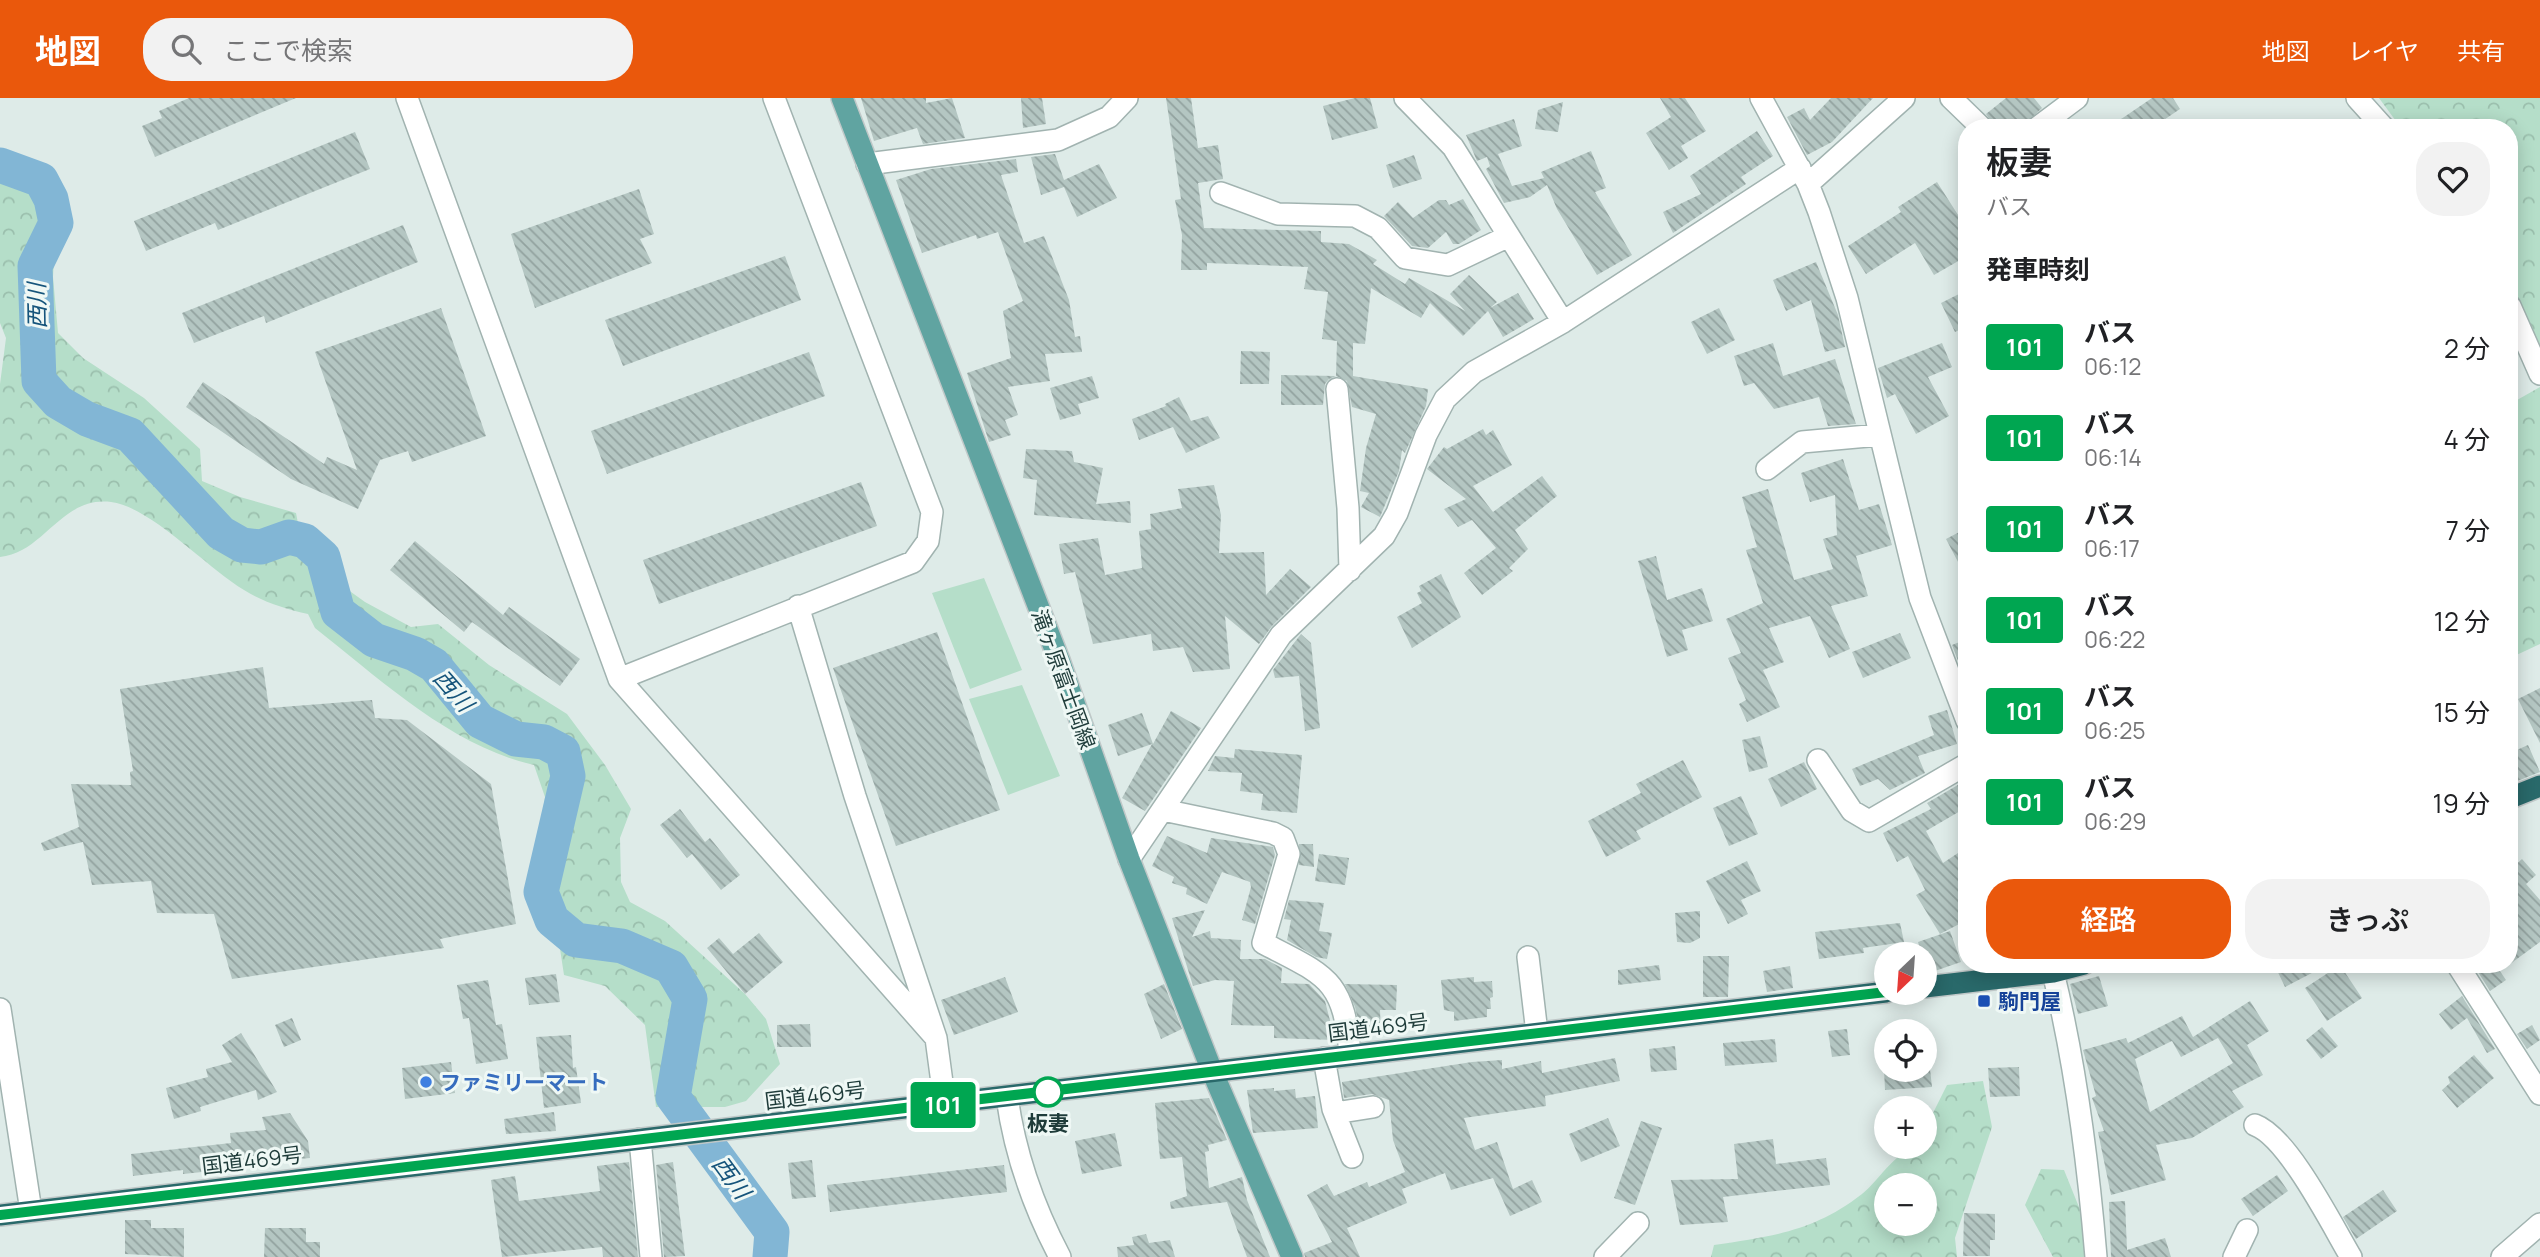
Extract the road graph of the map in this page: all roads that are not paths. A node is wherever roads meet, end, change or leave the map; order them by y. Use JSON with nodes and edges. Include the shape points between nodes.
{"nodes":[{"id":1,"x":407,"y":98,"type":"edge"},
{"id":2,"x":774,"y":98,"type":"edge"},
{"id":3,"x":842,"y":98,"type":"edge"},
{"id":4,"x":1126,"y":98,"type":"edge"},
{"id":5,"x":1405,"y":98,"type":"edge"},
{"id":6,"x":1761,"y":98,"type":"edge"},
{"id":7,"x":1904,"y":98,"type":"edge"},
{"id":8,"x":1951,"y":98,"type":"edge"},
{"id":9,"x":2077,"y":98,"type":"edge"},
{"id":10,"x":2357,"y":98,"type":"edge"},
{"id":11,"x":1973,"y":119,"type":"edge"},
{"id":12,"x":2049,"y":119,"type":"edge"},
{"id":13,"x":2376,"y":119,"type":"edge"},
{"id":14,"x":867,"y":164,"type":"junction"},
{"id":15,"x":1804,"y":176,"type":"junction"},
{"id":16,"x":1221,"y":193,"type":"dead end"},
{"id":17,"x":1509,"y":236,"type":"junction"},
{"id":18,"x":1563,"y":321,"type":"junction"},
{"id":19,"x":2518,"y":324,"type":"edge"},
{"id":20,"x":2540,"y":374,"type":"edge"},
{"id":21,"x":1337,"y":389,"type":"dead end"},
{"id":22,"x":1879,"y":435,"type":"junction"},
{"id":23,"x":1767,"y":469,"type":"dead end"},
{"id":24,"x":1350,"y":570,"type":"junction"},
{"id":25,"x":798,"y":606,"type":"junction"},
{"id":26,"x":620,"y":679,"type":"junction"},
{"id":27,"x":1958,"y":697,"type":"edge"},
{"id":28,"x":1818,"y":760,"type":"dead end"},
{"id":29,"x":1958,"y":769,"type":"edge"},
{"id":30,"x":2540,"y":786,"type":"edge"},
{"id":31,"x":2518,"y":795,"type":"edge"},
{"id":32,"x":1163,"y":810,"type":"junction"},
{"id":33,"x":1129,"y":859,"type":"junction"},
{"id":34,"x":1528,"y":957,"type":"dead end"},
{"id":35,"x":2026,"y":973,"type":"edge"},
{"id":36,"x":2069,"y":973,"type":"edge"},
{"id":37,"x":2463,"y":973,"type":"edge"},
{"id":38,"x":1937,"y":985,"type":"edge"},
{"id":39,"x":1874,"y":993,"type":"edge"},
{"id":40,"x":0,"y":1009,"type":"edge"},
{"id":41,"x":1537,"y":1033,"type":"junction"},
{"id":42,"x":936,"y":1038,"type":"junction"},
{"id":43,"x":1350,"y":1055,"type":"junction"},
{"id":44,"x":1324,"y":1058,"type":"junction"},
{"id":45,"x":1212,"y":1071,"type":"junction"},
{"id":46,"x":2540,"y":1094,"type":"edge"},
{"id":47,"x":1007,"y":1097,"type":"junction"},
{"id":48,"x":945,"y":1104,"type":"junction"},
{"id":49,"x":1374,"y":1107,"type":"dead end"},
{"id":50,"x":1335,"y":1113,"type":"junction"},
{"id":51,"x":2255,"y":1125,"type":"dead end"},
{"id":52,"x":640,"y":1139,"type":"junction"},
{"id":53,"x":1352,"y":1157,"type":"dead end"},
{"id":54,"x":31,"y":1212,"type":"junction"},
{"id":55,"x":0,"y":1215,"type":"edge"},
{"id":56,"x":1638,"y":1223,"type":"dead end"},
{"id":57,"x":2540,"y":1224,"type":"edge"},
{"id":58,"x":2248,"y":1230,"type":"dead end"},
{"id":59,"x":651,"y":1257,"type":"edge"},
{"id":60,"x":1060,"y":1257,"type":"edge"},
{"id":61,"x":1292,"y":1257,"type":"edge"},
{"id":62,"x":1605,"y":1257,"type":"edge"},
{"id":63,"x":2096,"y":1257,"type":"edge"},
{"id":64,"x":2234,"y":1257,"type":"edge"},
{"id":65,"x":2351,"y":1257,"type":"edge"},
{"id":66,"x":2502,"y":1257,"type":"edge"}],
"edges":[{"from":1,"to":26,"type":"street"},
{"from":2,"to":25,"type":"street","via":[[932,512],[928,541],[913,562]]},
{"from":3,"to":14,"type":"main road","name":"滝ヶ原富士岡線"},
{"from":4,"to":14,"type":"street","via":[[1109,117],[1058,140]]},
{"from":5,"to":17,"type":"street","via":[[1453,146]]},
{"from":6,"to":15,"type":"street"},
{"from":7,"to":15,"type":"street"},
{"from":8,"to":11,"type":"street"},
{"from":9,"to":12,"type":"street"},
{"from":10,"to":13,"type":"street"},
{"from":14,"to":33,"type":"main road","name":"滝ヶ原富士岡線","via":[[1059,660]]},
{"from":15,"to":18,"type":"street"},
{"from":15,"to":22,"type":"street","via":[[1847,298]]},
{"from":16,"to":17,"type":"street","via":[[1278,214],[1355,216],[1378,228],[1405,258],[1448,265]]},
{"from":17,"to":18,"type":"street"},
{"from":18,"to":24,"type":"street","via":[[1474,372],[1445,399],[1426,435],[1397,513],[1384,536]]},
{"from":19,"to":20,"type":"street"},
{"from":21,"to":24,"type":"street"},
{"from":22,"to":23,"type":"street","via":[[1802,442]]},
{"from":22,"to":27,"type":"street","via":[[1920,598]]},
{"from":24,"to":32,"type":"street","via":[[1281,635]]},
{"from":25,"to":26,"type":"street"},
{"from":25,"to":42,"type":"street","via":[[855,796]]},
{"from":26,"to":42,"type":"street"},
{"from":28,"to":29,"type":"street","via":[[1852,811],[1869,821]]},
{"from":30,"to":31,"type":"highway"},
{"from":32,"to":33,"type":"street"},
{"from":32,"to":43,"type":"street","via":[[1283,838],[1289,854],[1263,943],[1332,984],[1345,1010]]},
{"from":33,"to":45,"type":"main road","name":"滝ヶ原富士岡線"},
{"from":34,"to":41,"type":"street"},
{"from":35,"to":38,"type":"highway"},
{"from":36,"to":63,"type":"street","via":[[2063,1013],[2089,1168]]},
{"from":37,"to":46,"type":"street"},
{"from":39,"to":41,"type":"highway","name":"国道469号"},
{"from":40,"to":54,"type":"street"},
{"from":41,"to":43,"type":"highway","name":"国道469号"},
{"from":42,"to":48,"type":"street"},
{"from":43,"to":44,"type":"highway","name":"国道469号"},
{"from":44,"to":45,"type":"highway","name":"国道469号"},
{"from":44,"to":50,"type":"street"},
{"from":45,"to":47,"type":"highway","name":"国道469号"},
{"from":45,"to":61,"type":"main road","name":"滝ヶ原富士岡線"},
{"from":47,"to":48,"type":"highway","name":"国道469号"},
{"from":47,"to":60,"type":"street","via":[[1014,1145],[1039,1218]]},
{"from":48,"to":52,"type":"highway","name":"国道469号"},
{"from":49,"to":50,"type":"street"},
{"from":50,"to":53,"type":"street"},
{"from":51,"to":65,"type":"street","via":[[2267,1129],[2290,1157]]},
{"from":52,"to":54,"type":"highway","name":"国道469号"},
{"from":52,"to":59,"type":"street"},
{"from":54,"to":55,"type":"highway","name":"国道469号"},
{"from":56,"to":62,"type":"street"},
{"from":57,"to":66,"type":"street"},
{"from":58,"to":64,"type":"street"}]}
